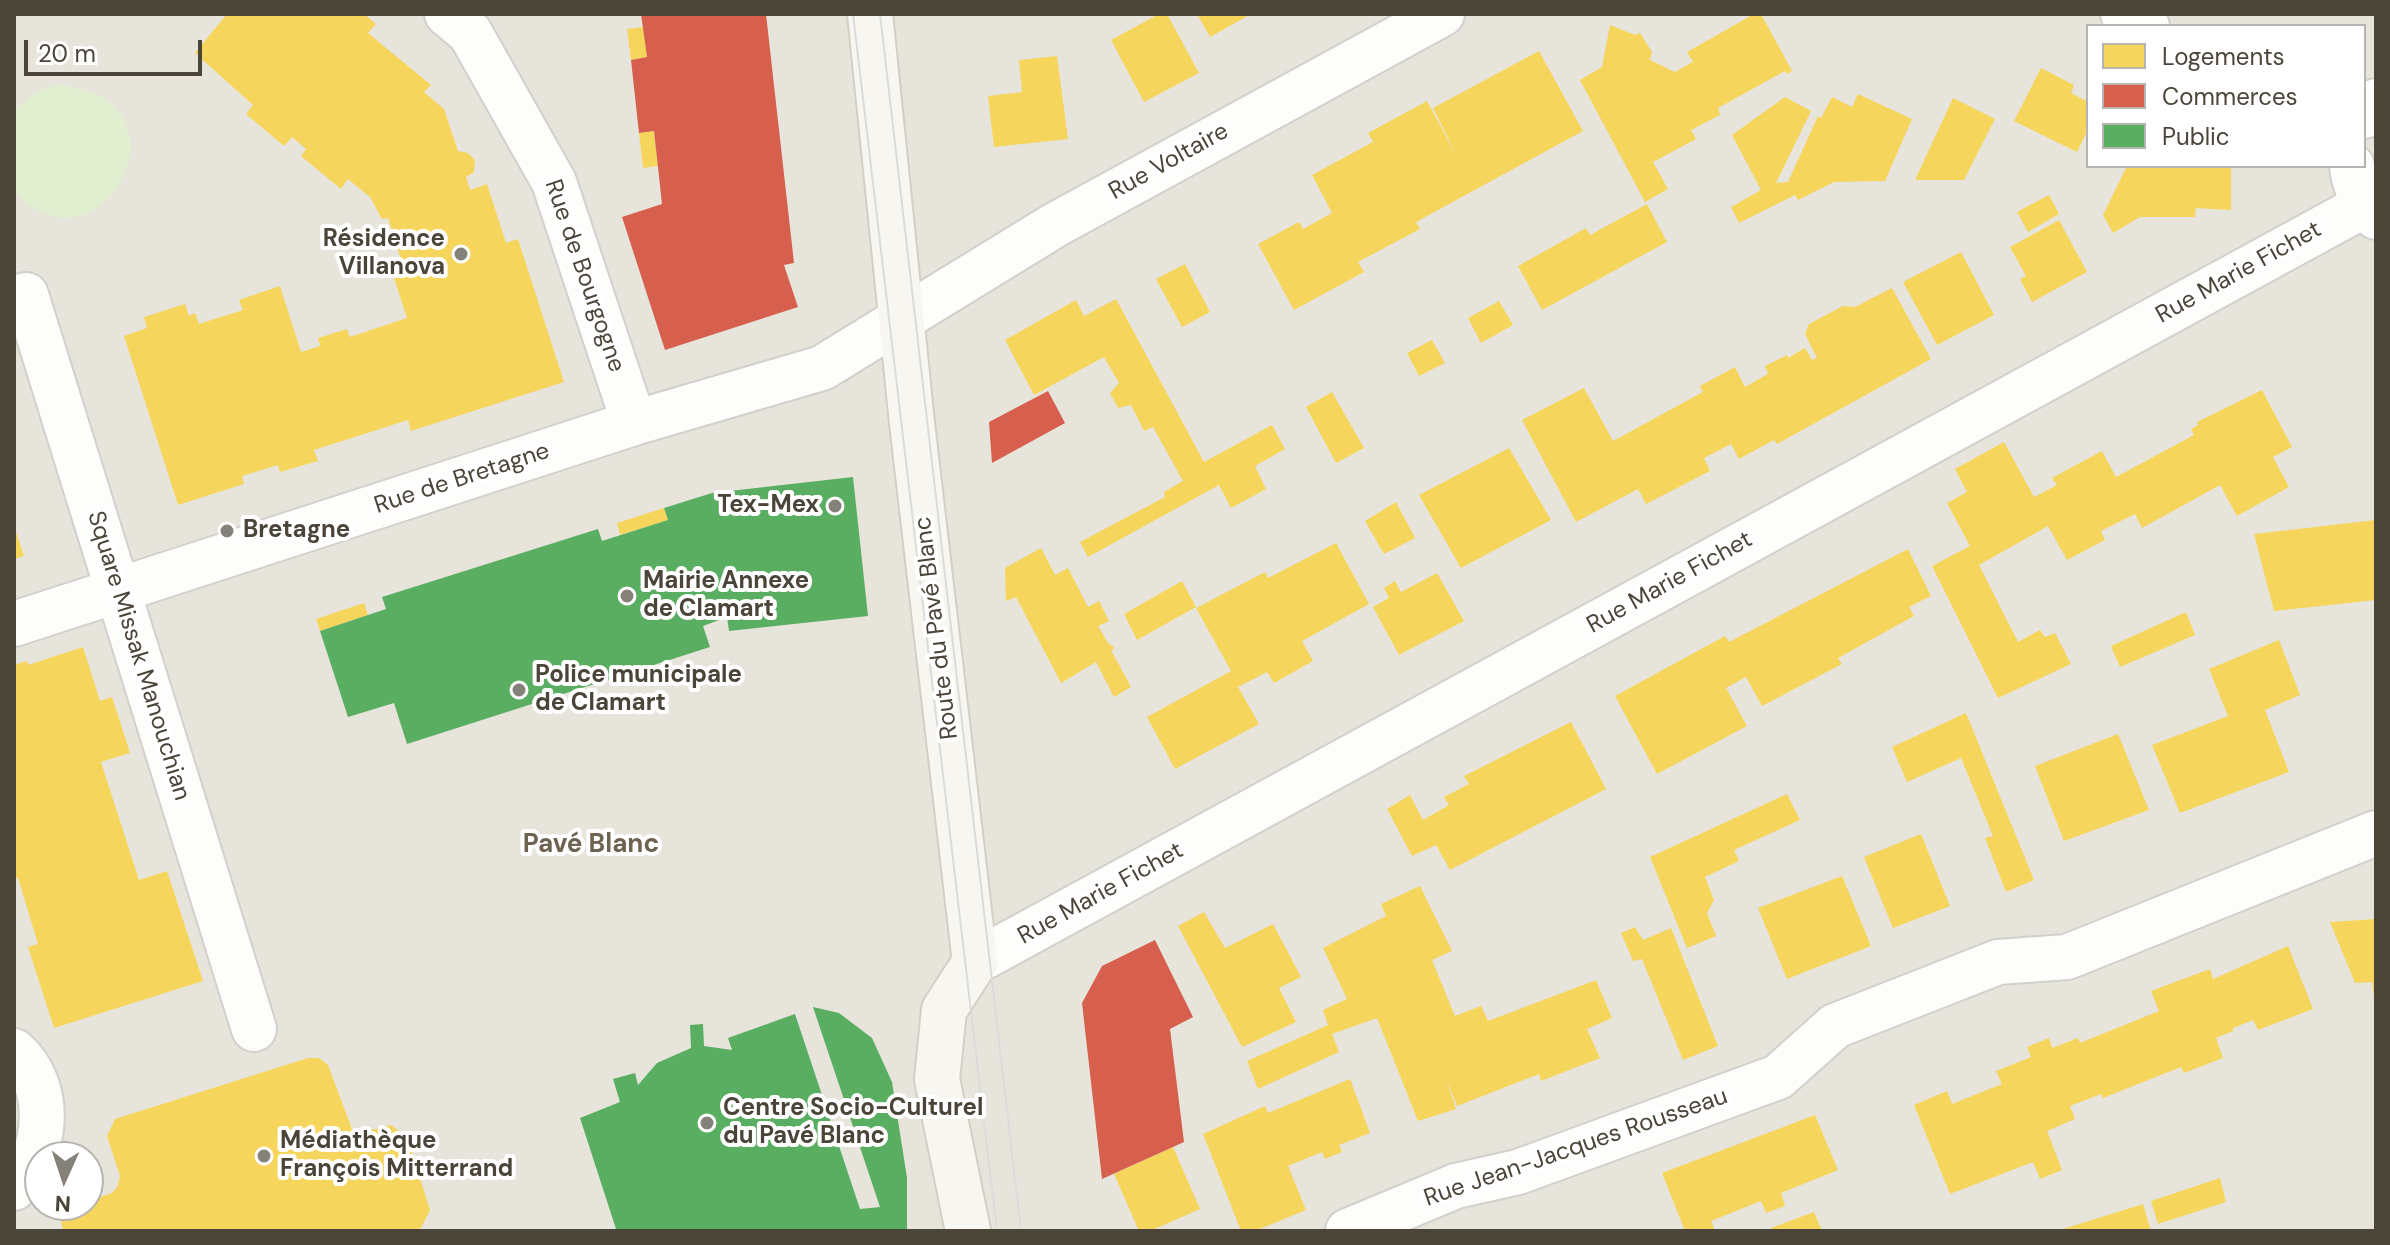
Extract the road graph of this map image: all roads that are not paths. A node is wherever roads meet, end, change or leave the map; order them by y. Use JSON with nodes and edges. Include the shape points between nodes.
{"nodes":[{"id":1,"x":447,"y":14,"type":"edge"},
{"id":2,"x":870,"y":14,"type":"edge"},
{"id":3,"x":1442,"y":14,"type":"edge"},
{"id":4,"x":2123,"y":14,"type":"edge"},
{"id":5,"x":2143,"y":24,"type":"edge"},
{"id":6,"x":2364,"y":196,"type":"edge"},
{"id":7,"x":14,"y":298,"type":"edge"},
{"id":8,"x":902,"y":319,"type":"junction"},
{"id":9,"x":634,"y":423,"type":"junction"},
{"id":10,"x":118,"y":589,"type":"junction"},
{"id":11,"x":14,"y":624,"type":"edge"},
{"id":12,"x":2376,"y":833,"type":"edge"},
{"id":13,"x":975,"y":962,"type":"junction"},
{"id":14,"x":254,"y":1029,"type":"dead end"},
{"id":15,"x":14,"y":1051,"type":"edge"},
{"id":16,"x":14,"y":1188,"type":"edge"},
{"id":17,"x":968,"y":1231,"type":"edge"},
{"id":18,"x":1348,"y":1231,"type":"edge"}],
"edges":[{"from":1,"to":9,"type":"street","name":"Rue de Bourgogne","via":[[470,33],[554,182]]},
{"from":2,"to":8,"type":"main road","name":"Route du Pavé Blanc"},
{"from":3,"to":8,"type":"street","name":"Rue Voltaire","via":[[1055,225]]},
{"from":4,"to":5,"type":"street"},
{"from":6,"to":13,"type":"street","name":"Rue Marie Fichet"},
{"from":7,"to":10,"type":"street","name":"Square Missak Manouchian","via":[[26,295]]},
{"from":8,"to":9,"type":"street","name":"Rue de Bretagne","via":[[822,368]]},
{"from":8,"to":13,"type":"main road","name":"Route du Pavé Blanc"},
{"from":9,"to":10,"type":"street","name":"Rue de Bretagne"},
{"from":10,"to":11,"type":"street","name":"Rue de Bretagne"},
{"from":10,"to":14,"type":"street","name":"Square Missak Manouchian"},
{"from":12,"to":18,"type":"street","name":"Rue Jean-Jacques Rousseau","via":[[2067,957],[1998,962],[1835,1026],[1778,1077],[1518,1172],[1456,1186]]},
{"from":13,"to":17,"type":"main road","via":[[944,1010],[937,1079]]},
{"from":15,"to":16,"type":"street","via":[[35,1081],[42,1108],[33,1163]]}]}
